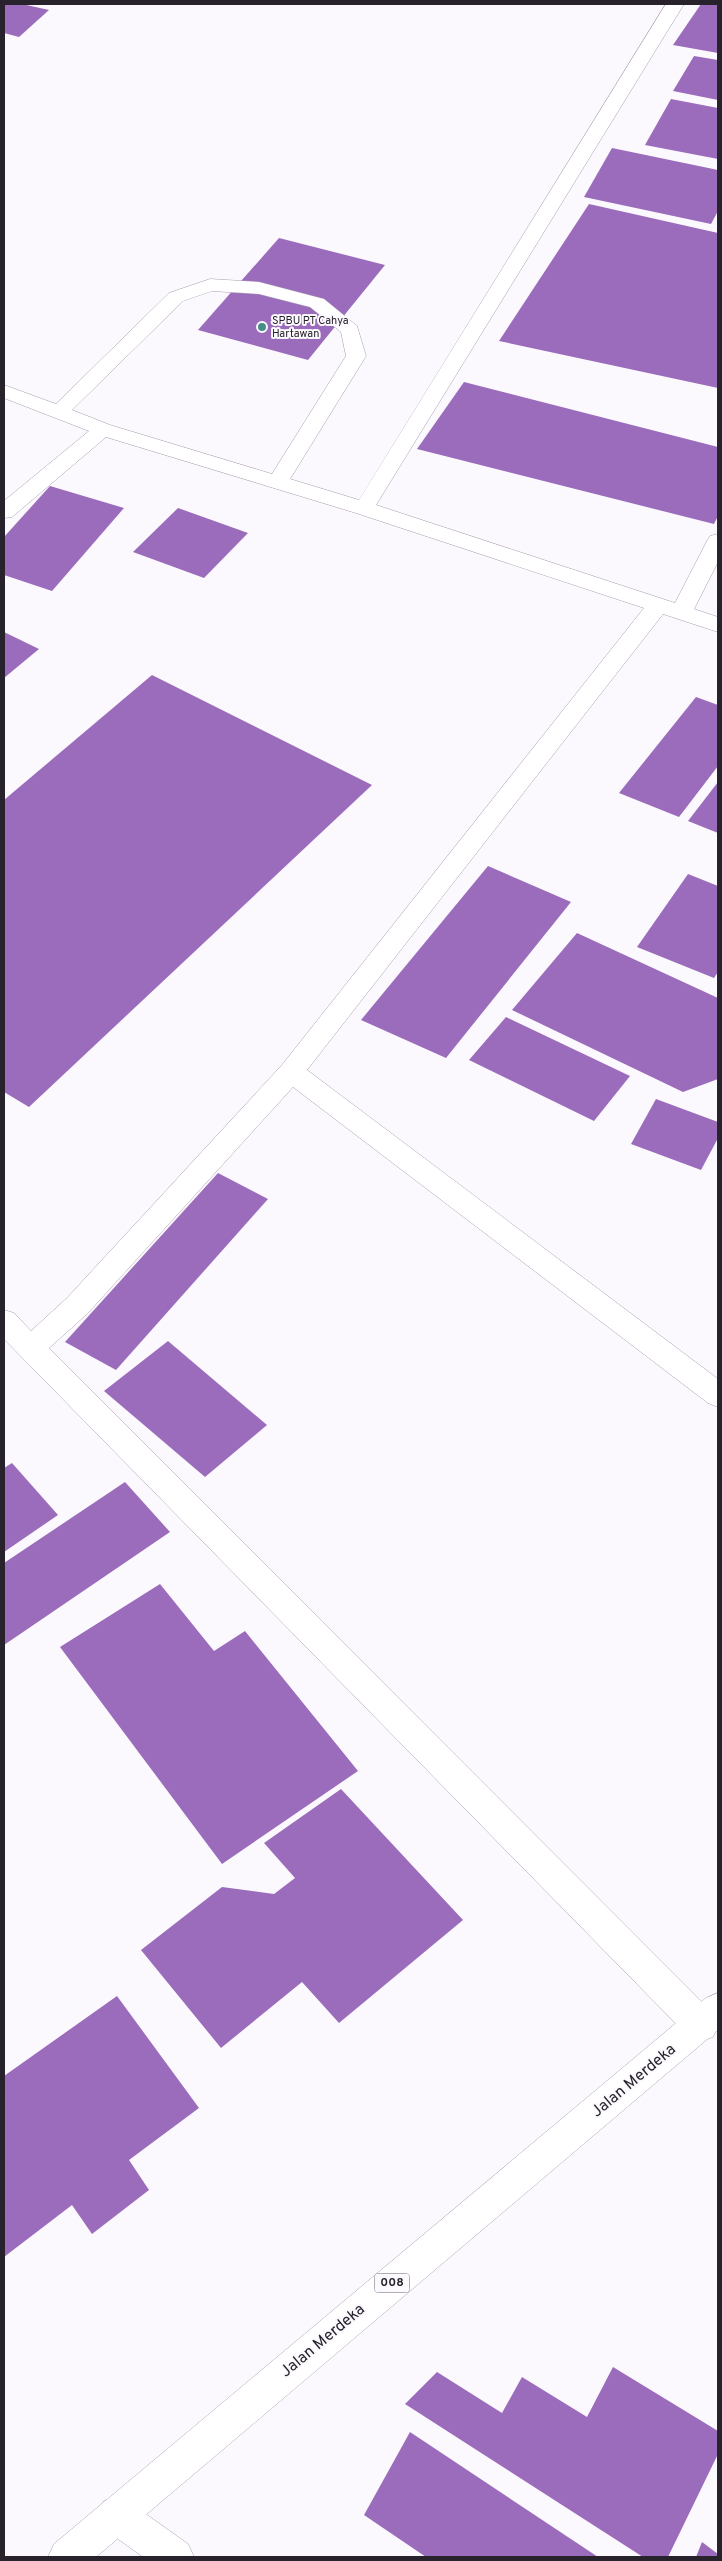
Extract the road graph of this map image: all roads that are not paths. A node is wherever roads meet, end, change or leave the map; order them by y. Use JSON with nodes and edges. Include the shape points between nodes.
{"nodes":[{"id":1,"x":676,"y":4,"type":"edge"},
{"id":2,"x":4,"y":391,"type":"edge"},
{"id":3,"x":59,"y":412,"type":"junction"},
{"id":4,"x":103,"y":428,"type":"junction"},
{"id":5,"x":277,"y":483,"type":"junction"},
{"id":6,"x":364,"y":508,"type":"junction"},
{"id":7,"x":4,"y":512,"type":"edge"},
{"id":8,"x":718,"y":541,"type":"edge"},
{"id":9,"x":671,"y":608,"type":"junction"},
{"id":10,"x":718,"y":625,"type":"edge"},
{"id":11,"x":291,"y":1072,"type":"junction"},
{"id":12,"x":4,"y":1321,"type":"edge"},
{"id":13,"x":32,"y":1347,"type":"junction"},
{"id":14,"x":718,"y":1395,"type":"edge"},
{"id":15,"x":710,"y":2017,"type":"edge"},
{"id":16,"x":116,"y":2515,"type":"junction"},
{"id":17,"x":67,"y":2557,"type":"edge"},
{"id":18,"x":175,"y":2557,"type":"edge"}],
"edges":[{"from":1,"to":6,"type":"street"},
{"from":2,"to":3,"type":"street"},
{"from":3,"to":4,"type":"street"},
{"from":3,"to":5,"type":"street","via":[[176,297],[210,284],[259,288],[317,303],[350,330],[356,356]]},
{"from":4,"to":5,"type":"street"},
{"from":4,"to":7,"type":"street"},
{"from":5,"to":6,"type":"street"},
{"from":6,"to":9,"type":"street"},
{"from":8,"to":9,"type":"street"},
{"from":9,"to":10,"type":"street"},
{"from":9,"to":11,"type":"street"},
{"from":11,"to":13,"type":"street","via":[[78,1306]]},
{"from":11,"to":14,"type":"street"},
{"from":12,"to":13,"type":"street"},
{"from":13,"to":15,"type":"street"},
{"from":15,"to":16,"type":"street","name":"Jalan Merdeka","number":"008"},
{"from":16,"to":17,"type":"street","name":"Jalan Merdeka","number":"008"},
{"from":16,"to":18,"type":"street"}]}
